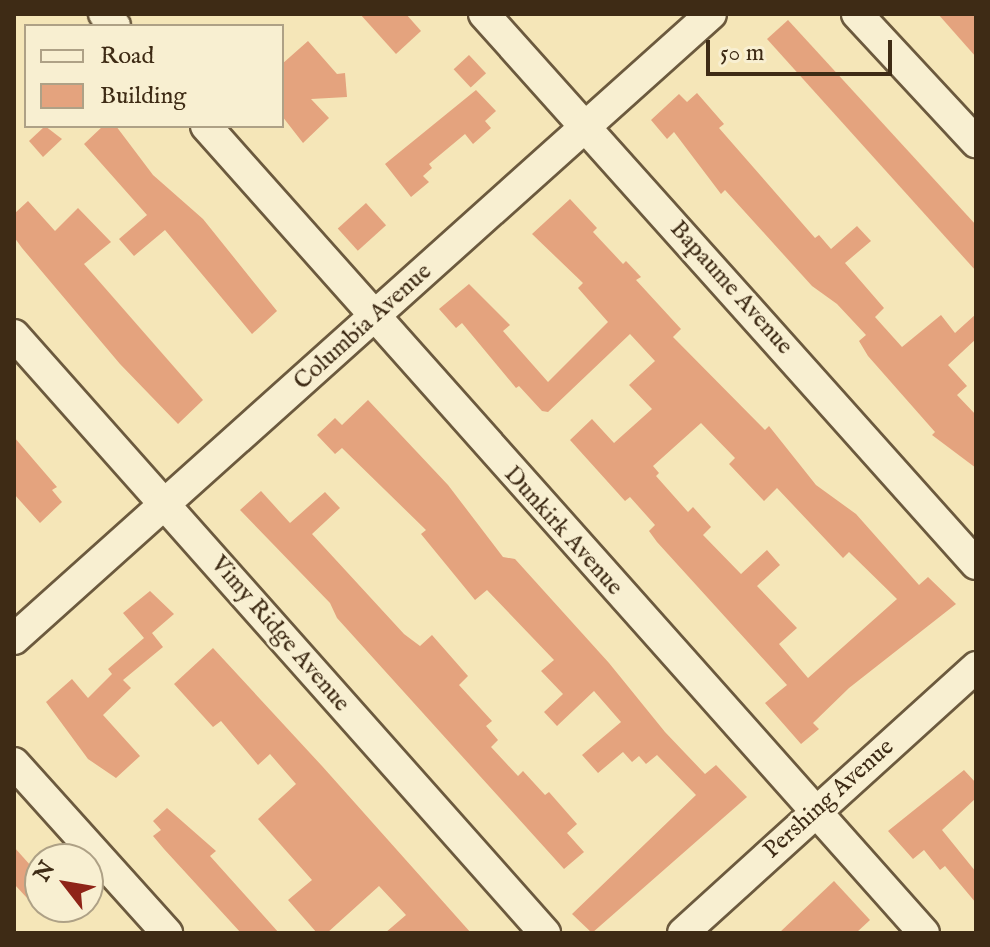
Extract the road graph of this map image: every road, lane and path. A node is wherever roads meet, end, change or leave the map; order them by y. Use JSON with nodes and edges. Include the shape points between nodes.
{"nodes":[{"id":1,"x":484,"y":14,"type":"edge"},
{"id":2,"x":711,"y":14,"type":"edge"},
{"id":3,"x":857,"y":14,"type":"edge"},
{"id":4,"x":586,"y":127,"type":"junction"},
{"id":5,"x":208,"y":128,"type":"edge"},
{"id":6,"x":976,"y":142,"type":"edge"},
{"id":7,"x":374,"y":318,"type":"junction"},
{"id":8,"x":14,"y":335,"type":"edge"},
{"id":9,"x":164,"y":505,"type":"junction"},
{"id":10,"x":976,"y":564,"type":"edge"},
{"id":11,"x":14,"y":639,"type":"edge"},
{"id":12,"x":976,"y":667,"type":"edge"},
{"id":13,"x":14,"y":763,"type":"edge"},
{"id":14,"x":815,"y":811,"type":"junction"},
{"id":15,"x":167,"y":933,"type":"edge"},
{"id":16,"x":545,"y":933,"type":"edge"},
{"id":17,"x":683,"y":933,"type":"edge"},
{"id":18,"x":924,"y":933,"type":"edge"}],
"edges":[{"from":1,"to":4,"type":"street","name":"Bapaume Avenue"},
{"from":2,"to":4,"type":"street","name":"Columbia Avenue"},
{"from":3,"to":6,"type":"street"},
{"from":4,"to":7,"type":"street","name":"Columbia Avenue"},
{"from":4,"to":10,"type":"street","name":"Bapaume Avenue"},
{"from":5,"to":7,"type":"street","name":"Dunkirk Avenue"},
{"from":7,"to":9,"type":"street","name":"Columbia Avenue"},
{"from":7,"to":14,"type":"street","name":"Dunkirk Avenue"},
{"from":8,"to":9,"type":"street","name":"Vimy Ridge Avenue"},
{"from":9,"to":11,"type":"street","name":"Columbia Avenue"},
{"from":9,"to":16,"type":"street","name":"Vimy Ridge Avenue"},
{"from":12,"to":14,"type":"street","name":"Pershing Avenue"},
{"from":13,"to":15,"type":"street"},
{"from":14,"to":17,"type":"street","name":"Pershing Avenue"},
{"from":14,"to":18,"type":"street","name":"Dunkirk Avenue"}]}
